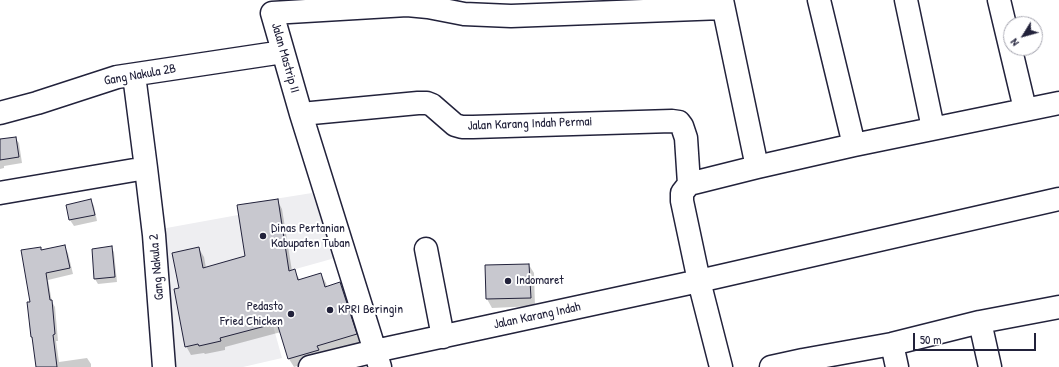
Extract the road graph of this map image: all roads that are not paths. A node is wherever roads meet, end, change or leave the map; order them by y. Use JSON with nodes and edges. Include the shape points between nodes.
{"nodes":[{"id":1,"x":820,"y":0,"type":"edge"},
{"id":2,"x":906,"y":0,"type":"edge"},
{"id":3,"x":999,"y":0,"type":"edge"},
{"id":4,"x":376,"y":3,"type":"edge"},
{"id":5,"x":723,"y":4,"type":"edge"},
{"id":6,"x":269,"y":6,"type":"edge"},
{"id":7,"x":480,"y":7,"type":"edge"},
{"id":8,"x":284,"y":52,"type":"junction"},
{"id":9,"x":134,"y":75,"type":"junction"},
{"id":10,"x":1059,"y":103,"type":"edge"},
{"id":11,"x":1025,"y":109,"type":"junction"},
{"id":12,"x":0,"y":113,"type":"edge"},
{"id":13,"x":301,"y":114,"type":"junction"},
{"id":14,"x":933,"y":128,"type":"junction"},
{"id":15,"x":854,"y":145,"type":"junction"},
{"id":16,"x":758,"y":167,"type":"junction"},
{"id":17,"x":146,"y":168,"type":"junction"},
{"id":18,"x":689,"y":184,"type":"junction"},
{"id":19,"x":0,"y":193,"type":"edge"},
{"id":20,"x":1059,"y":199,"type":"edge"},
{"id":21,"x":426,"y":249,"type":"dead end"},
{"id":22,"x":700,"y":281,"type":"junction"},
{"id":23,"x":1059,"y":307,"type":"edge"},
{"id":24,"x":980,"y":322,"type":"junction"},
{"id":25,"x":443,"y":337,"type":"junction"},
{"id":26,"x":892,"y":344,"type":"junction"},
{"id":27,"x":378,"y":359,"type":"edge"},
{"id":28,"x":804,"y":364,"type":"edge"},
{"id":29,"x":164,"y":367,"type":"edge"},
{"id":30,"x":310,"y":367,"type":"edge"},
{"id":31,"x":721,"y":367,"type":"edge"},
{"id":32,"x":771,"y":367,"type":"edge"},
{"id":33,"x":897,"y":367,"type":"edge"},
{"id":34,"x":990,"y":367,"type":"edge"}],
"edges":[{"from":1,"to":15,"type":"street"},
{"from":2,"to":14,"type":"street"},
{"from":3,"to":11,"type":"street"},
{"from":4,"to":6,"type":"street","name":"Jalan Mastrip II"},
{"from":4,"to":7,"type":"street","name":"Jalan Mastrip II","via":[[421,6],[464,14]]},
{"from":5,"to":7,"type":"street","name":"Jalan Mastrip II","via":[[511,16]]},
{"from":5,"to":16,"type":"street"},
{"from":6,"to":8,"type":"street","name":"Jalan Mastrip II"},
{"from":8,"to":9,"type":"street","name":"Gang Nakula 2B"},
{"from":8,"to":13,"type":"street","name":"Jalan Mastrip II"},
{"from":9,"to":12,"type":"street","name":"Gang Nakula 2B","via":[[117,77]]},
{"from":9,"to":17,"type":"street","name":"Gang Nakula 2"},
{"from":10,"to":11,"type":"street"},
{"from":11,"to":14,"type":"street"},
{"from":13,"to":18,"type":"street","name":"Jalan Karang Indah Permai","via":[[427,103],[455,125],[462,127],[672,120],[679,122],[686,138]]},
{"from":13,"to":27,"type":"street","name":"Jalan Mastrip II"},
{"from":14,"to":15,"type":"street"},
{"from":15,"to":16,"type":"street"},
{"from":16,"to":18,"type":"street"},
{"from":17,"to":19,"type":"street"},
{"from":17,"to":29,"type":"street","name":"Gang Nakula 2"},
{"from":18,"to":22,"type":"street","via":[[682,193],[682,201]]},
{"from":20,"to":22,"type":"street","name":"Jalan Karang Indah"},
{"from":21,"to":25,"type":"street"},
{"from":22,"to":25,"type":"street","name":"Jalan Karang Indah"},
{"from":22,"to":31,"type":"street"},
{"from":23,"to":24,"type":"street"},
{"from":24,"to":26,"type":"street"},
{"from":24,"to":34,"type":"street"},
{"from":25,"to":27,"type":"street","name":"Jalan Karang Indah"},
{"from":26,"to":28,"type":"street"},
{"from":26,"to":33,"type":"street"},
{"from":27,"to":30,"type":"street","name":"Jalan Karang Indah"},
{"from":28,"to":32,"type":"street"}]}
